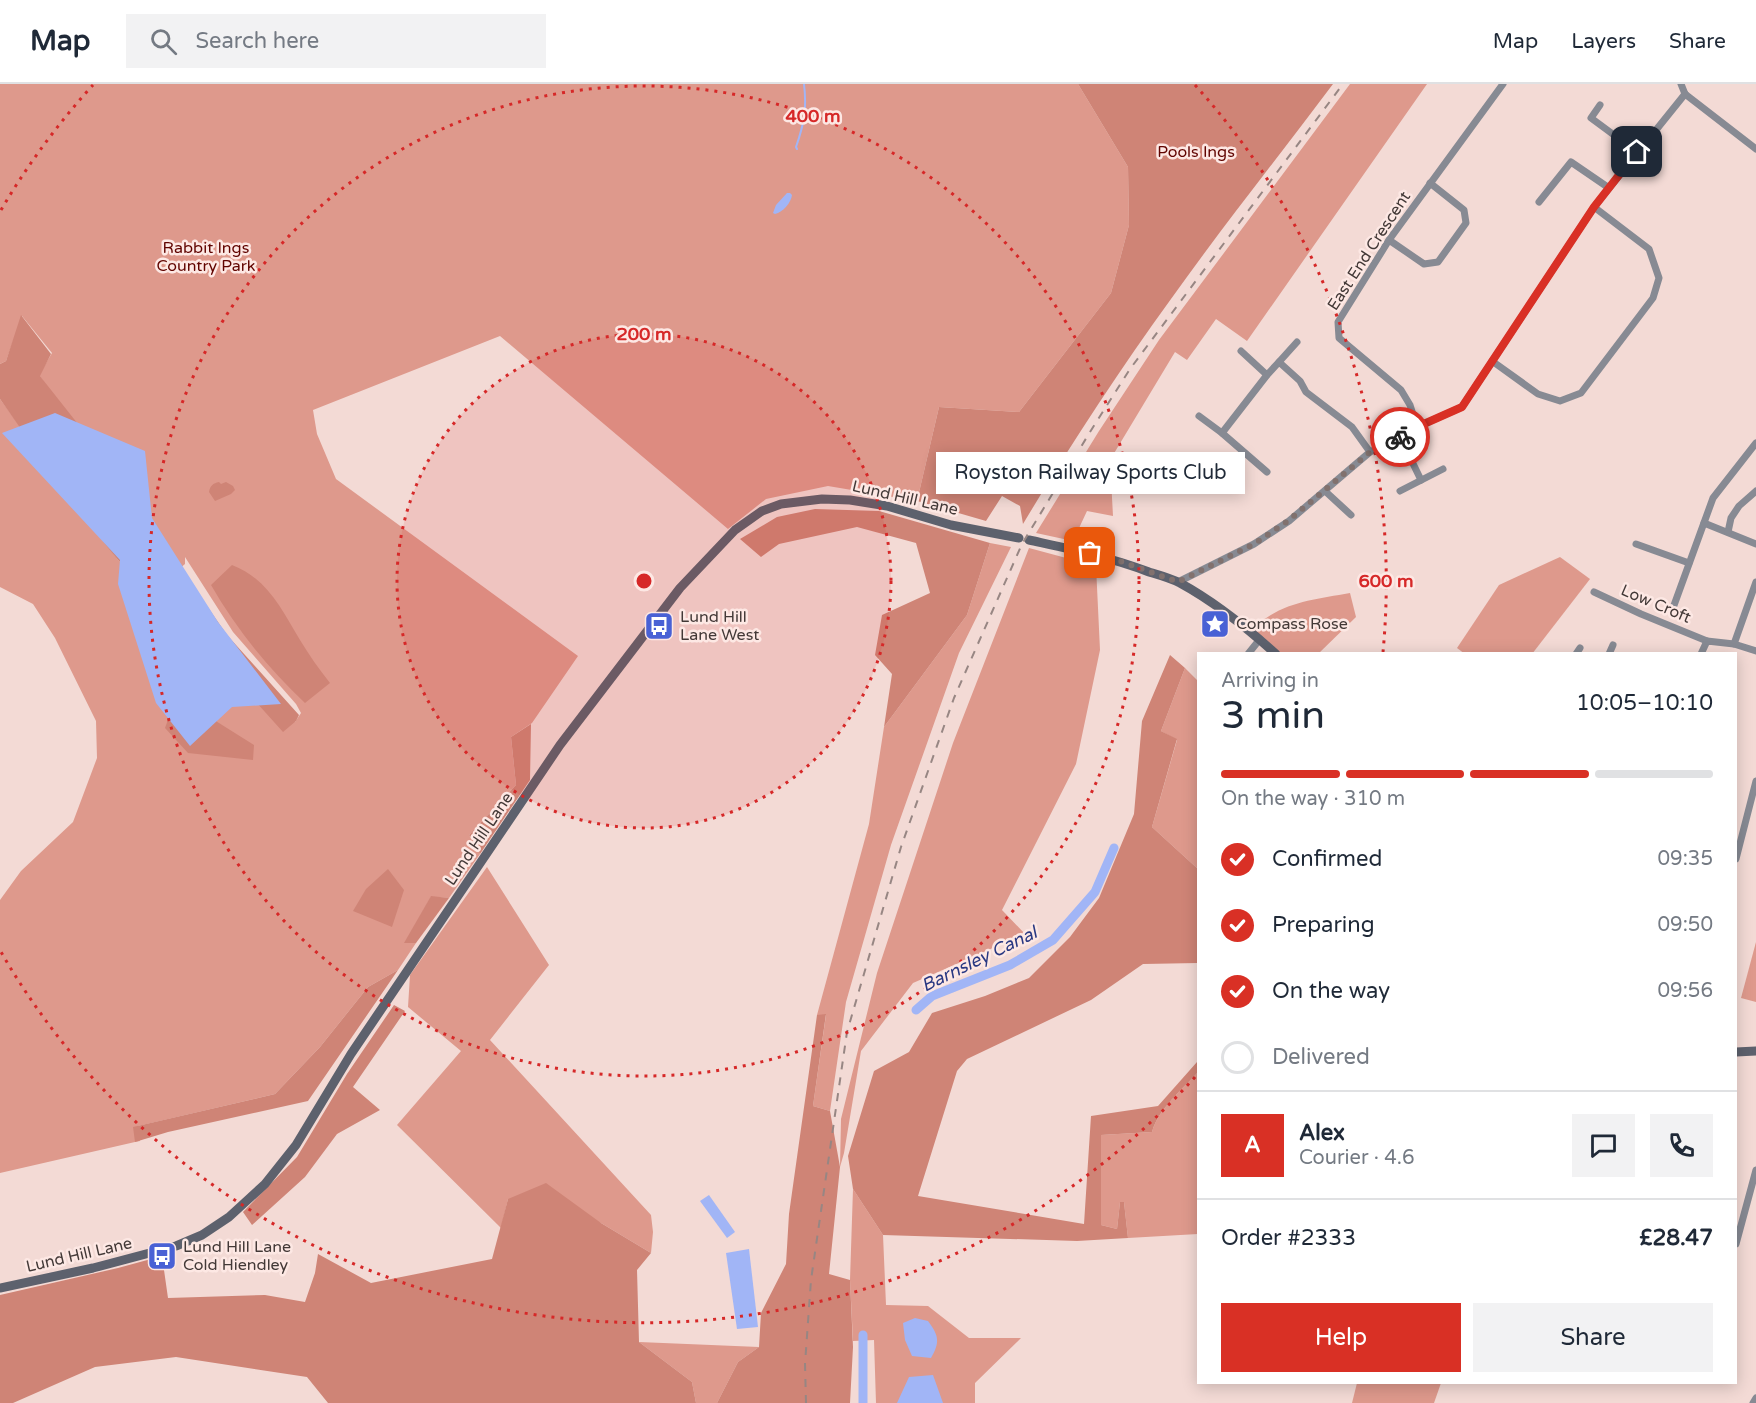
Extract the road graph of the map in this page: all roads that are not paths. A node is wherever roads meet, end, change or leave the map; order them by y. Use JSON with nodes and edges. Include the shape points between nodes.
{"nodes":[{"id":1,"x":1503,"y":84,"type":"edge"},
{"id":2,"x":1681,"y":84,"type":"edge"},
{"id":3,"x":1685,"y":94,"type":"junction"},
{"id":4,"x":1600,"y":105,"type":"dead end"},
{"id":5,"x":1756,"y":149,"type":"edge"},
{"id":6,"x":1637,"y":152,"type":"junction"},
{"id":7,"x":1430,"y":183,"type":"junction"},
{"id":8,"x":1609,"y":188,"type":"junction"},
{"id":9,"x":1539,"y":202,"type":"dead end"},
{"id":10,"x":1594,"y":207,"type":"junction"},
{"id":11,"x":1389,"y":240,"type":"junction"},
{"id":12,"x":1298,"y":342,"type":"dead end"},
{"id":13,"x":1241,"y":351,"type":"dead end"},
{"id":14,"x":1492,"y":361,"type":"junction"},
{"id":15,"x":1279,"y":362,"type":"junction"},
{"id":16,"x":1267,"y":375,"type":"junction"},
{"id":17,"x":1199,"y":416,"type":"dead end"},
{"id":18,"x":1417,"y":427,"type":"junction"},
{"id":19,"x":1222,"y":433,"type":"junction"},
{"id":20,"x":1400,"y":437,"type":"junction"},
{"id":21,"x":1756,"y":443,"type":"edge"},
{"id":22,"x":1370,"y":452,"type":"junction"},
{"id":23,"x":1443,"y":469,"type":"dead end"},
{"id":24,"x":1267,"y":472,"type":"dead end"},
{"id":25,"x":1421,"y":480,"type":"junction"},
{"id":26,"x":1325,"y":491,"type":"junction"},
{"id":27,"x":1400,"y":491,"type":"dead end"},
{"id":28,"x":1756,"y":491,"type":"edge"},
{"id":29,"x":1351,"y":515,"type":"dead end"},
{"id":30,"x":1704,"y":523,"type":"junction"},
{"id":31,"x":1728,"y":532,"type":"junction"},
{"id":32,"x":1636,"y":544,"type":"dead end"},
{"id":33,"x":1756,"y":544,"type":"edge"},
{"id":34,"x":1689,"y":563,"type":"junction"},
{"id":35,"x":1178,"y":582,"type":"junction"},
{"id":36,"x":1756,"y":582,"type":"edge"},
{"id":37,"x":1594,"y":592,"type":"dead end"},
{"id":38,"x":1672,"y":608,"type":"dead end"},
{"id":39,"x":1260,"y":639,"type":"junction"},
{"id":40,"x":1707,"y":641,"type":"junction"},
{"id":41,"x":1734,"y":644,"type":"junction"},
{"id":42,"x":1613,"y":645,"type":"dead end"},
{"id":43,"x":1756,"y":651,"type":"edge"},
{"id":44,"x":1250,"y":652,"type":"edge"},
{"id":45,"x":1274,"y":652,"type":"edge"},
{"id":46,"x":1610,"y":652,"type":"edge"},
{"id":47,"x":1702,"y":652,"type":"edge"},
{"id":48,"x":1756,"y":781,"type":"edge"},
{"id":49,"x":1737,"y":855,"type":"edge"},
{"id":50,"x":1756,"y":1051,"type":"edge"},
{"id":51,"x":1737,"y":1052,"type":"edge"},
{"id":52,"x":1756,"y":1170,"type":"edge"},
{"id":53,"x":1737,"y":1240,"type":"edge"},
{"id":54,"x":0,"y":1288,"type":"edge"},
{"id":55,"x":1756,"y":1398,"type":"edge"},
{"id":56,"x":1753,"y":1403,"type":"edge"}],
"edges":[{"from":1,"to":7,"type":"street","name":"East End Crescent"},
{"from":2,"to":3,"type":"street"},
{"from":3,"to":5,"type":"street"},
{"from":3,"to":6,"type":"street"},
{"from":4,"to":6,"type":"street","via":[[1591,118]]},
{"from":6,"to":8,"type":"street"},
{"from":7,"to":11,"type":"street","name":"East End Crescent"},
{"from":7,"to":11,"type":"street","via":[[1464,210],[1466,223],[1437,262],[1424,264]]},
{"from":8,"to":9,"type":"street","via":[[1571,162]]},
{"from":8,"to":10,"type":"street"},
{"from":10,"to":14,"type":"street"},
{"from":10,"to":14,"type":"street","via":[[1649,249],[1659,278],[1653,298],[1581,393],[1571,397],[1560,401],[1538,394]]},
{"from":11,"to":18,"type":"street","name":"East End Crescent","via":[[1338,322],[1339,338],[1401,390]]},
{"from":12,"to":15,"type":"street"},
{"from":13,"to":16,"type":"street"},
{"from":14,"to":18,"type":"street","via":[[1462,407]]},
{"from":15,"to":16,"type":"street"},
{"from":15,"to":22,"type":"street","via":[[1306,392],[1352,427]]},
{"from":16,"to":19,"type":"street"},
{"from":17,"to":19,"type":"street"},
{"from":18,"to":20,"type":"street"},
{"from":19,"to":24,"type":"street"},
{"from":20,"to":22,"type":"street"},
{"from":20,"to":25,"type":"street"},
{"from":21,"to":30,"type":"street","via":[[1713,498]]},
{"from":22,"to":26,"type":"street"},
{"from":23,"to":25,"type":"street"},
{"from":25,"to":27,"type":"street"},
{"from":26,"to":29,"type":"street"},
{"from":26,"to":35,"type":"street","via":[[1254,544]]},
{"from":28,"to":31,"type":"street","via":[[1739,506]]},
{"from":30,"to":31,"type":"street"},
{"from":30,"to":34,"type":"street"},
{"from":31,"to":33,"type":"street"},
{"from":32,"to":34,"type":"street"},
{"from":34,"to":38,"type":"street"},
{"from":35,"to":39,"type":"main road","name":"Lund Hill Lane","via":[[1224,610]]},
{"from":35,"to":54,"type":"main road","name":"Lund Hill Lane","via":[[1110,558],[951,525],[887,506],[822,499],[781,504],[762,511],[735,530],[680,588],[560,746],[351,1054],[296,1145],[265,1184],[229,1217],[176,1246]]},
{"from":36,"to":41,"type":"street"},
{"from":37,"to":40,"type":"street","name":"Low Croft"},
{"from":39,"to":44,"type":"street"},
{"from":39,"to":45,"type":"main road","name":"Lund Hill Lane"},
{"from":40,"to":41,"type":"street","name":"Low Croft"},
{"from":40,"to":47,"type":"street"},
{"from":41,"to":43,"type":"street","name":"Low Croft"},
{"from":42,"to":46,"type":"street"},
{"from":48,"to":49,"type":"street"},
{"from":50,"to":51,"type":"main road"},
{"from":52,"to":53,"type":"street"},
{"from":55,"to":56,"type":"street"}]}
